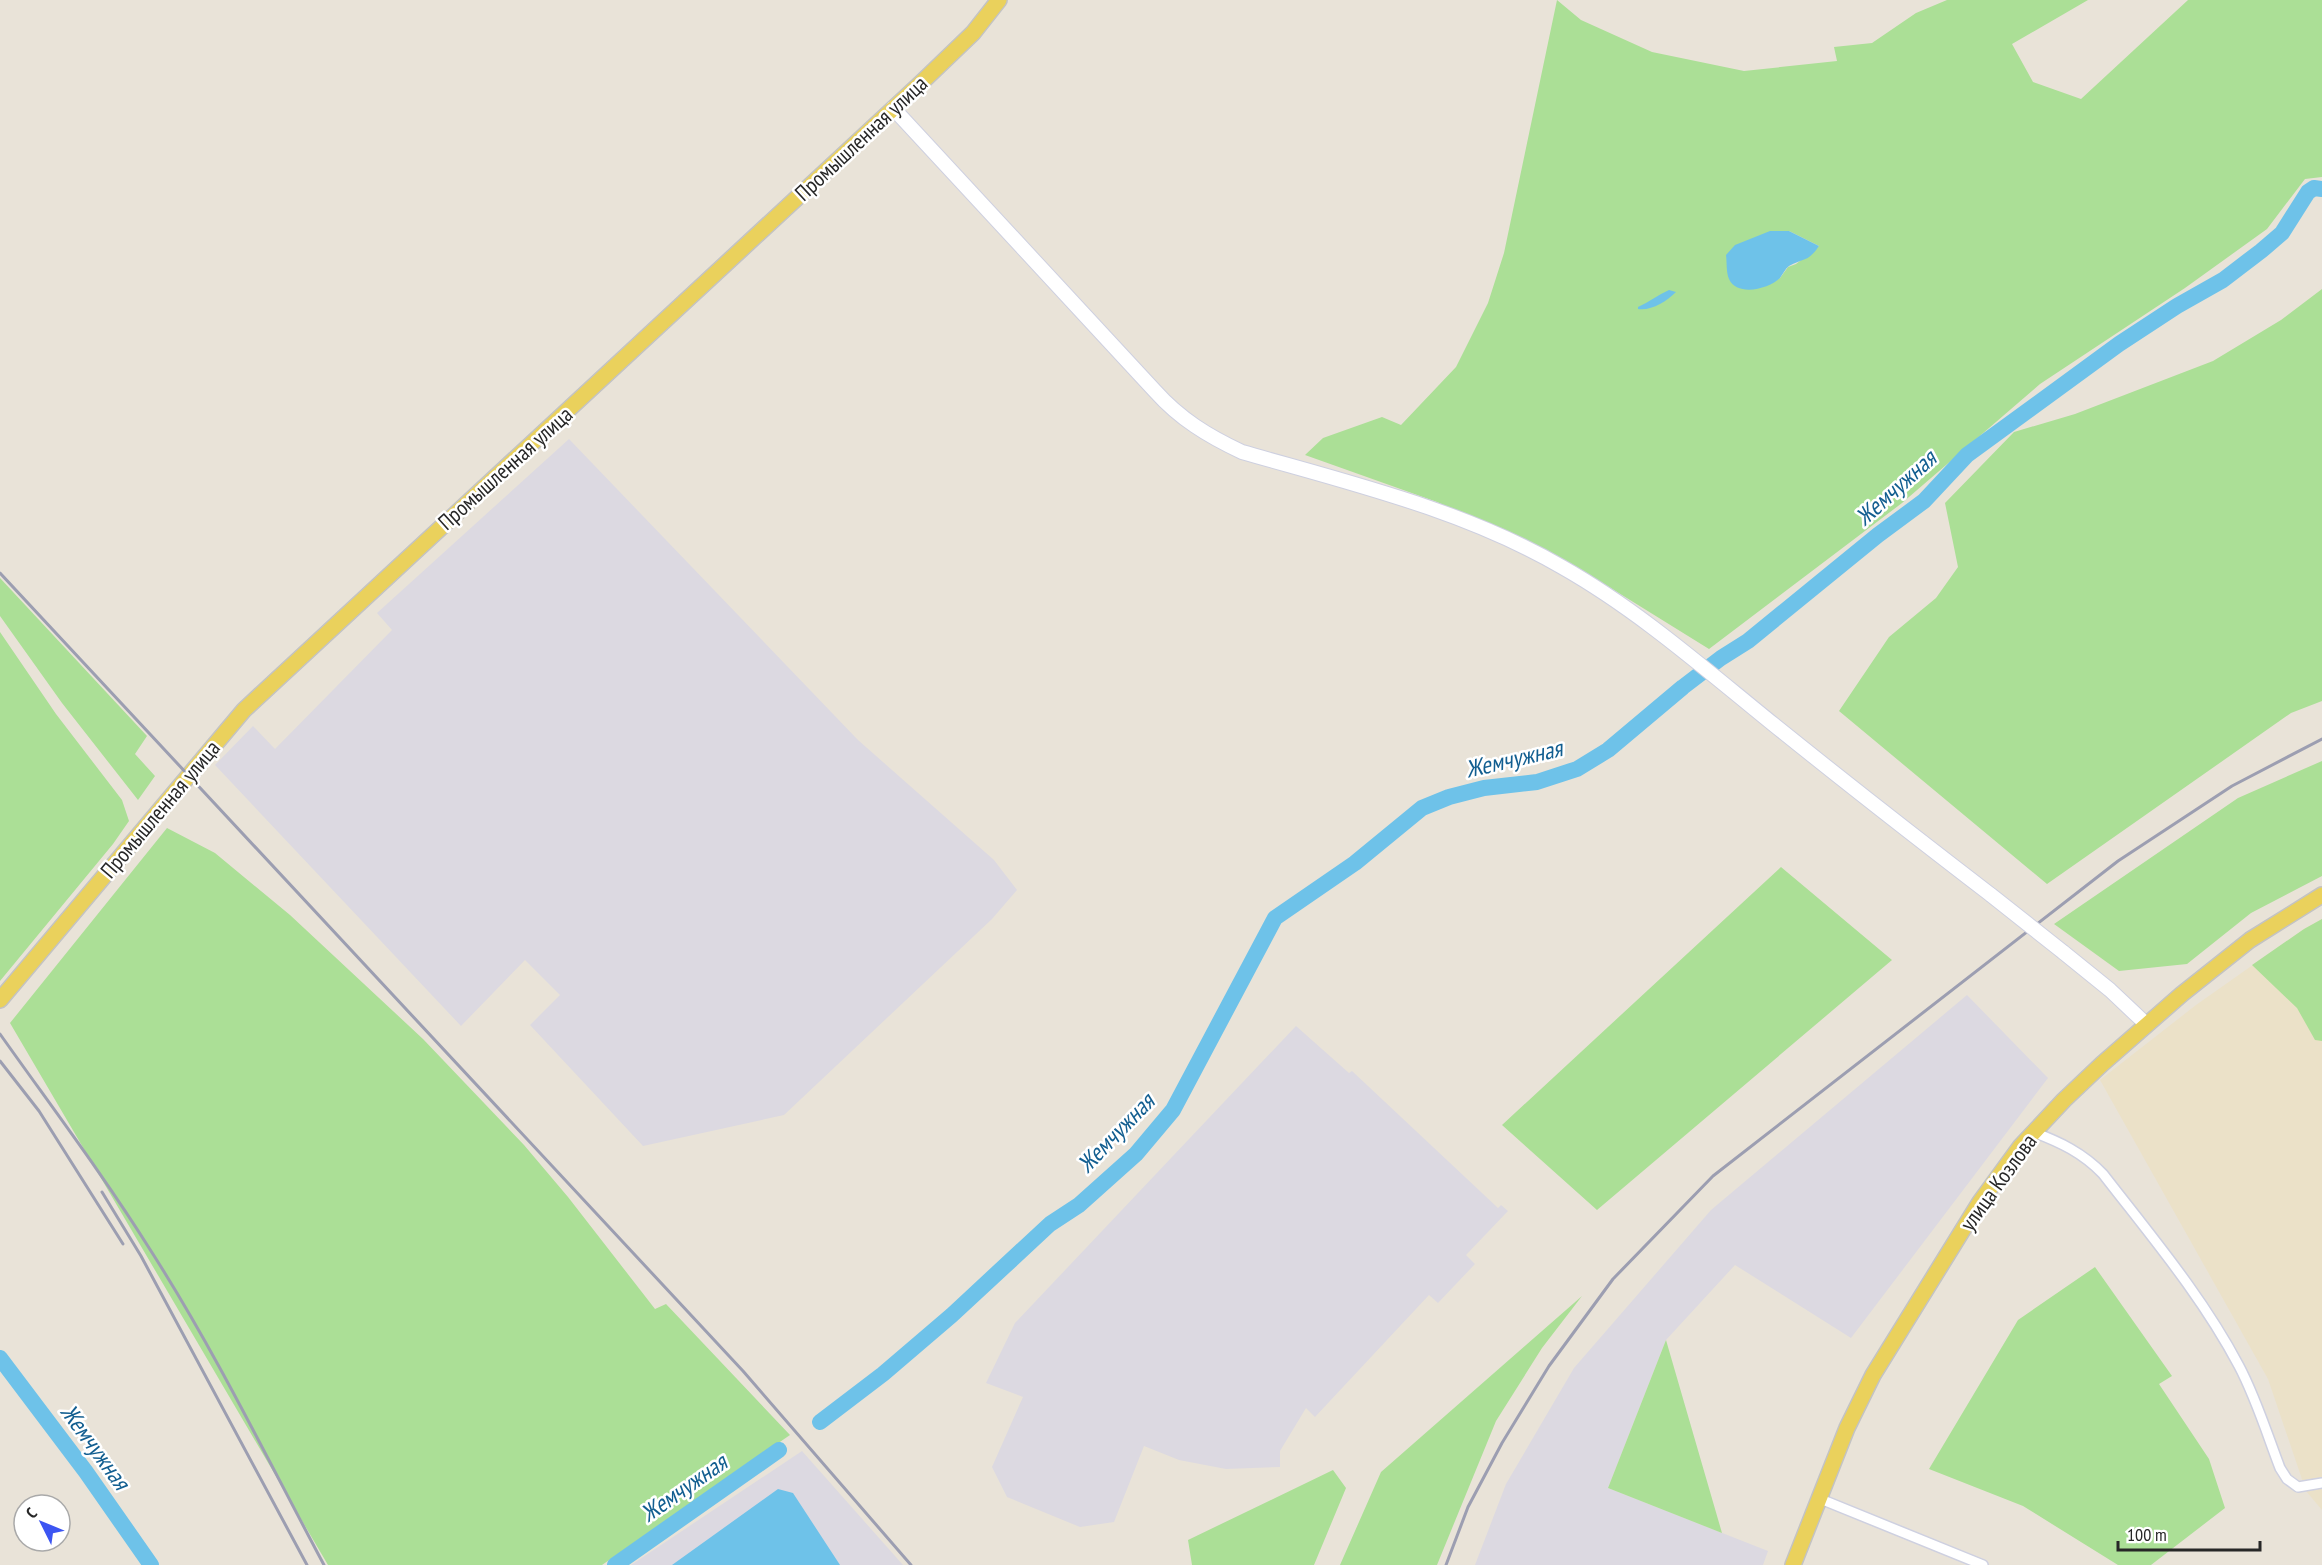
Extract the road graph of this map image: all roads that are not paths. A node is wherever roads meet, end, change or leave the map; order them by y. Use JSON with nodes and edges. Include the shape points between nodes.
{"nodes":[{"id":1,"x":999,"y":0,"type":"edge"},
{"id":2,"x":893,"y":108,"type":"junction"},
{"id":3,"x":2322,"y":895,"type":"edge"},
{"id":4,"x":0,"y":1000,"type":"edge"},
{"id":5,"x":2146,"y":1024,"type":"junction"},
{"id":6,"x":2033,"y":1132,"type":"junction"},
{"id":7,"x":2322,"y":1483,"type":"edge"},
{"id":8,"x":1818,"y":1498,"type":"junction"},
{"id":9,"x":1793,"y":1565,"type":"edge"},
{"id":10,"x":1983,"y":1565,"type":"edge"}],
"edges":[{"from":1,"to":2,"type":"main road","name":"Промышленная улица","via":[[974,33]]},
{"from":2,"to":4,"type":"main road","name":"Промышленная улица","via":[[244,710]]},
{"from":2,"to":5,"type":"main road","bridge":true,"via":[[1188,422],[1242,452],[1428,508],[1521,546],[1600,590],[1675,644],[2063,952]]},
{"from":3,"to":5,"type":"main road","name":"улица Козлова","via":[[2250,940]]},
{"from":5,"to":6,"type":"main road","name":"улица Козлова"},
{"from":6,"to":7,"type":"street","via":[[2071,1148],[2103,1174],[2212,1320],[2239,1367],[2287,1479],[2298,1487]]},
{"from":6,"to":8,"type":"main road","name":"улица Козлова","via":[[1980,1203],[1879,1365]]},
{"from":8,"to":9,"type":"main road","name":"улица Козлова"},
{"from":8,"to":10,"type":"street"}]}
